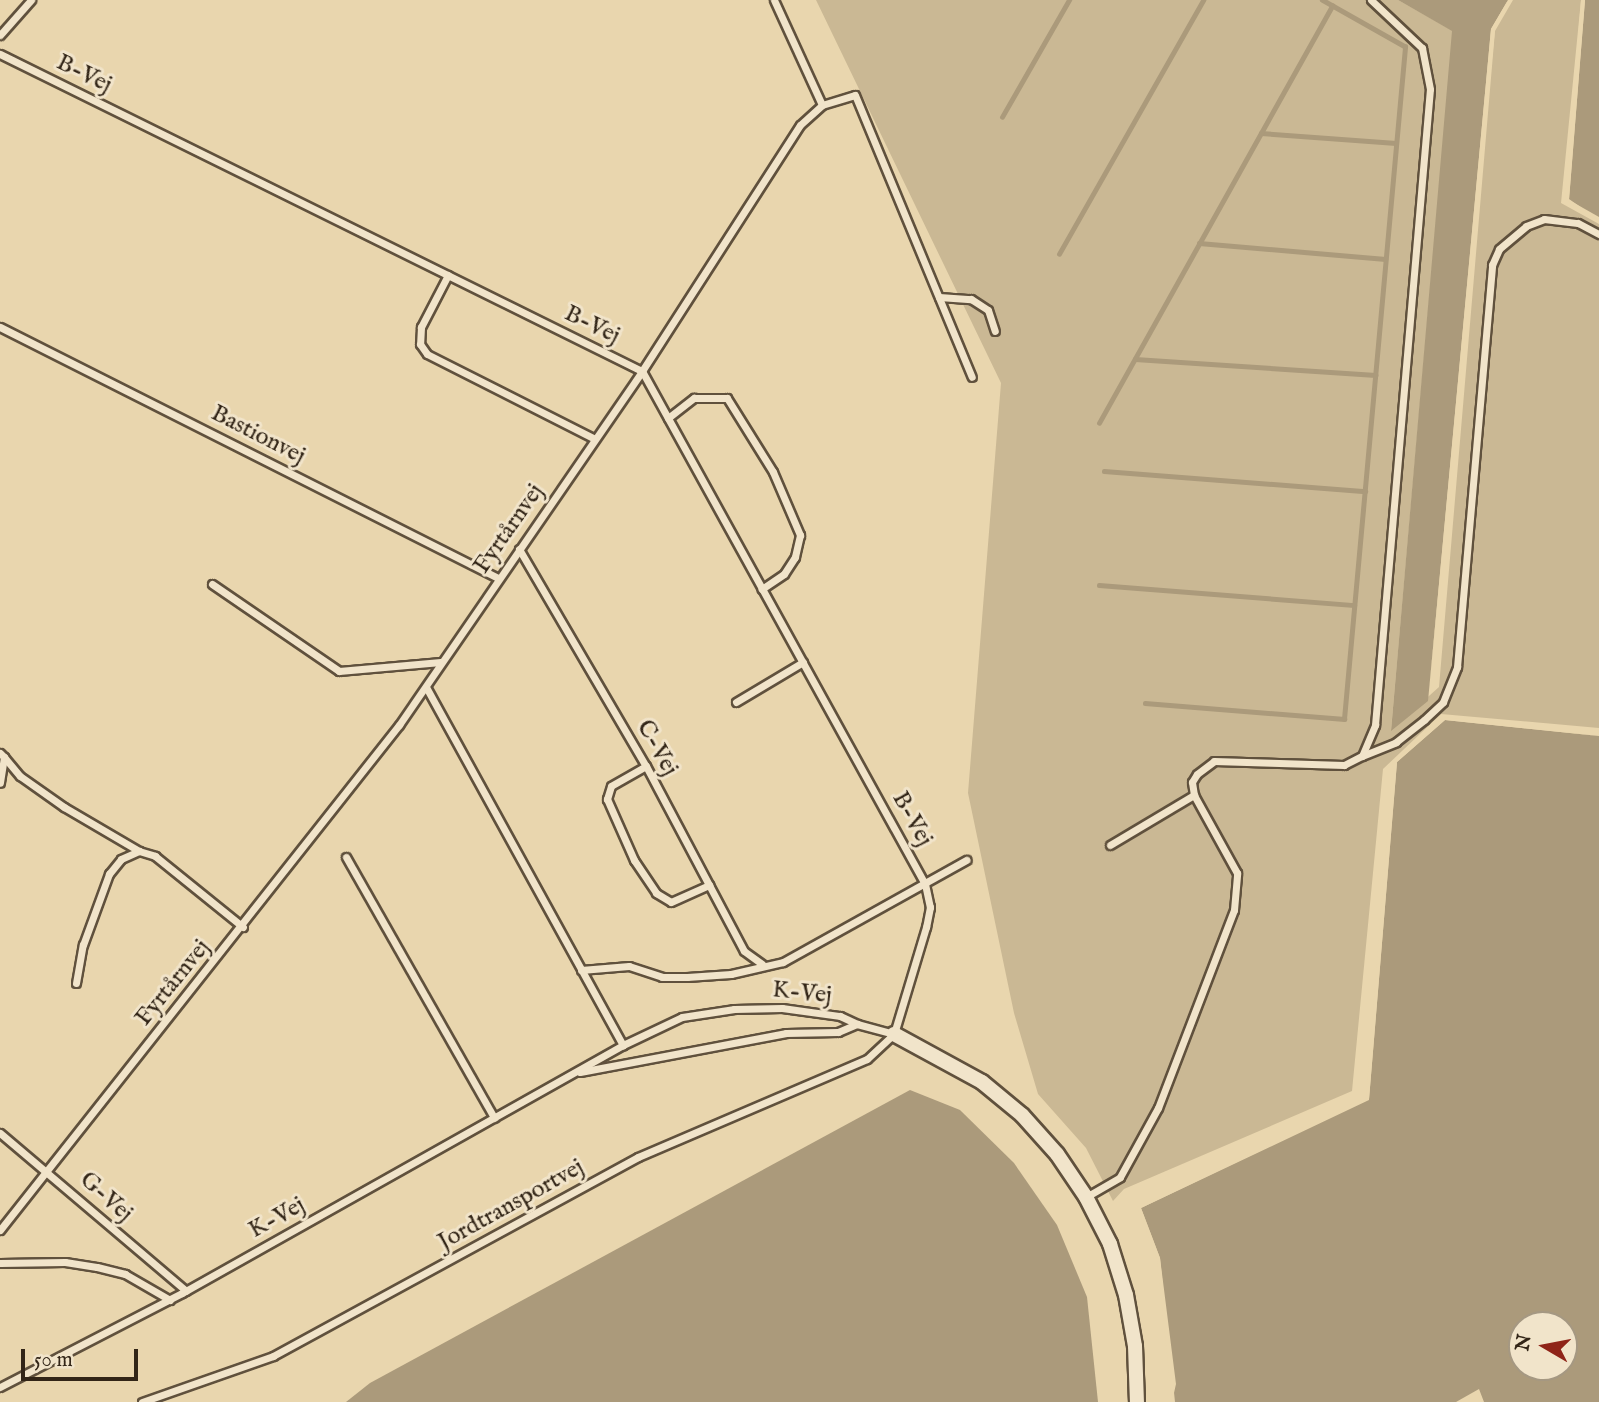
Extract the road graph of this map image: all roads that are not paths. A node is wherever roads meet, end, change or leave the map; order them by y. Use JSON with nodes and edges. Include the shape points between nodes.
{"nodes":[{"id":1,"x":31,"y":0,"type":"edge"},
{"id":2,"x":774,"y":0,"type":"edge"},
{"id":3,"x":1370,"y":0,"type":"edge"},
{"id":4,"x":0,"y":36,"type":"edge"},
{"id":5,"x":0,"y":54,"type":"edge"},
{"id":6,"x":822,"y":105,"type":"junction"},
{"id":7,"x":1599,"y":234,"type":"edge"},
{"id":8,"x":448,"y":275,"type":"junction"},
{"id":9,"x":939,"y":297,"type":"junction"},
{"id":10,"x":0,"y":327,"type":"edge"},
{"id":11,"x":995,"y":331,"type":"dead end"},
{"id":12,"x":642,"y":371,"type":"junction"},
{"id":13,"x":972,"y":377,"type":"dead end"},
{"id":14,"x":668,"y":418,"type":"junction"},
{"id":15,"x":595,"y":439,"type":"junction"},
{"id":16,"x":519,"y":549,"type":"junction"},
{"id":17,"x":498,"y":578,"type":"junction"},
{"id":18,"x":212,"y":584,"type":"dead end"},
{"id":19,"x":762,"y":589,"type":"junction"},
{"id":20,"x":441,"y":662,"type":"junction"},
{"id":21,"x":803,"y":662,"type":"junction"},
{"id":22,"x":426,"y":687,"type":"junction"},
{"id":23,"x":736,"y":702,"type":"dead end"},
{"id":24,"x":2,"y":755,"type":"edge"},
{"id":25,"x":1362,"y":756,"type":"junction"},
{"id":26,"x":646,"y":766,"type":"junction"},
{"id":27,"x":0,"y":783,"type":"edge"},
{"id":28,"x":1194,"y":795,"type":"junction"},
{"id":29,"x":1110,"y":845,"type":"dead end"},
{"id":30,"x":139,"y":851,"type":"junction"},
{"id":31,"x":346,"y":856,"type":"dead end"},
{"id":32,"x":966,"y":860,"type":"dead end"},
{"id":33,"x":925,"y":884,"type":"junction"},
{"id":34,"x":709,"y":885,"type":"junction"},
{"id":35,"x":243,"y":927,"type":"junction"},
{"id":36,"x":762,"y":964,"type":"junction"},
{"id":37,"x":581,"y":970,"type":"junction"},
{"id":38,"x":76,"y":983,"type":"dead end"},
{"id":39,"x":857,"y":1024,"type":"junction"},
{"id":40,"x":894,"y":1034,"type":"junction"},
{"id":41,"x":622,"y":1045,"type":"junction"},
{"id":42,"x":569,"y":1075,"type":"junction"},
{"id":43,"x":494,"y":1118,"type":"junction"},
{"id":44,"x":0,"y":1133,"type":"edge"},
{"id":45,"x":46,"y":1171,"type":"junction"},
{"id":46,"x":1086,"y":1197,"type":"junction"},
{"id":47,"x":0,"y":1230,"type":"edge"},
{"id":48,"x":0,"y":1263,"type":"edge"},
{"id":49,"x":186,"y":1291,"type":"junction"},
{"id":50,"x":170,"y":1300,"type":"junction"},
{"id":51,"x":0,"y":1387,"type":"edge"},
{"id":52,"x":142,"y":1402,"type":"edge"},
{"id":53,"x":1137,"y":1402,"type":"edge"}],
"edges":[{"from":1,"to":4,"type":"lane"},
{"from":2,"to":6,"type":"lane"},
{"from":3,"to":25,"type":"lane","via":[[1422,48],[1430,89],[1375,725]]},
{"from":5,"to":8,"type":"lane","name":"B-Vej"},
{"from":6,"to":9,"type":"lane","name":"Fyrtårnvej","via":[[855,95]]},
{"from":6,"to":12,"type":"lane","name":"Fyrtårnvej","via":[[800,125]]},
{"from":7,"to":25,"type":"lane","via":[[1578,223],[1544,219],[1526,226],[1499,249],[1492,265],[1457,667],[1443,702],[1424,720],[1396,742]]},
{"from":8,"to":12,"type":"lane","name":"B-Vej"},
{"from":8,"to":15,"type":"lane","via":[[421,327],[420,344],[427,354]]},
{"from":9,"to":11,"type":"lane","via":[[971,299],[988,310]]},
{"from":9,"to":13,"type":"lane","name":"Fyrtårnvej"},
{"from":10,"to":17,"type":"lane","name":"Bastionvej"},
{"from":12,"to":14,"type":"lane","name":"B-Vej"},
{"from":12,"to":15,"type":"lane","name":"Fyrtårnvej"},
{"from":14,"to":19,"type":"lane","name":"B-Vej"},
{"from":14,"to":19,"type":"lane","via":[[694,398],[727,398],[773,472],[800,535],[795,557],[784,575]]},
{"from":15,"to":16,"type":"lane","name":"Fyrtårnvej"},
{"from":16,"to":17,"type":"lane","name":"Fyrtårnvej"},
{"from":16,"to":26,"type":"lane","name":"C-Vej"},
{"from":17,"to":20,"type":"lane","name":"Fyrtårnvej"},
{"from":18,"to":20,"type":"lane","via":[[339,671]]},
{"from":19,"to":21,"type":"lane","name":"B-Vej"},
{"from":20,"to":22,"type":"lane","name":"Fyrtårnvej"},
{"from":21,"to":23,"type":"lane"},
{"from":21,"to":33,"type":"lane","name":"B-Vej"},
{"from":22,"to":35,"type":"lane","name":"Fyrtårnvej"},
{"from":22,"to":37,"type":"lane"},
{"from":24,"to":27,"type":"lane"},
{"from":24,"to":30,"type":"lane","via":[[20,776],[64,807]]},
{"from":25,"to":28,"type":"lane","via":[[1344,765],[1320,766],[1214,761],[1192,782]]},
{"from":26,"to":34,"type":"lane","name":"C-Vej"},
{"from":26,"to":34,"type":"lane","via":[[611,786],[607,799],[634,860],[656,893],[671,902]]},
{"from":28,"to":29,"type":"lane"},
{"from":28,"to":46,"type":"lane","via":[[1237,873],[1234,910],[1158,1108],[1120,1177]]},
{"from":30,"to":35,"type":"lane","via":[[155,856]]},
{"from":30,"to":38,"type":"lane","via":[[121,859],[104,884]]},
{"from":31,"to":43,"type":"lane"},
{"from":32,"to":33,"type":"lane","name":"K-Vej"},
{"from":33,"to":36,"type":"lane","name":"K-Vej","via":[[783,962]]},
{"from":33,"to":40,"type":"lane","via":[[928,917]]},
{"from":34,"to":36,"type":"lane","name":"C-Vej","via":[[744,951]]},
{"from":35,"to":45,"type":"lane","name":"Fyrtårnvej"},
{"from":36,"to":37,"type":"lane","name":"K-Vej","via":[[723,975],[674,978],[629,966]]},
{"from":37,"to":41,"type":"lane"},
{"from":39,"to":40,"type":"lane","name":"K-Vej"},
{"from":39,"to":41,"type":"lane","name":"K-Vej","via":[[841,1016],[746,1008],[682,1017]]},
{"from":39,"to":42,"type":"lane","name":"K-Vej","via":[[838,1032],[786,1032]]},
{"from":40,"to":46,"type":"street","via":[[982,1082],[1022,1115]]},
{"from":40,"to":52,"type":"lane","name":"Jordtransportvej","via":[[867,1059],[638,1157],[273,1356]]},
{"from":41,"to":42,"type":"lane","name":"K-Vej"},
{"from":42,"to":43,"type":"lane","name":"K-Vej"},
{"from":43,"to":49,"type":"lane","name":"K-Vej"},
{"from":44,"to":45,"type":"lane","name":"G-Vej"},
{"from":45,"to":47,"type":"lane","name":"Fyrtårnvej"},
{"from":45,"to":49,"type":"lane","name":"G-Vej"},
{"from":46,"to":53,"type":"street","via":[[1110,1244],[1126,1294],[1135,1346]]},
{"from":48,"to":50,"type":"lane","via":[[65,1262],[97,1267],[125,1274]]},
{"from":49,"to":50,"type":"lane","name":"K-Vej"},
{"from":50,"to":51,"type":"lane","name":"K-Vej"}]}
